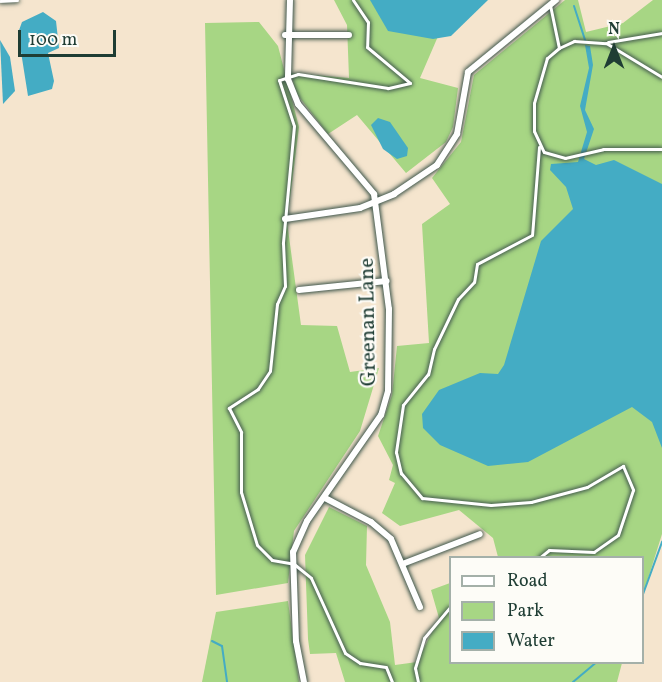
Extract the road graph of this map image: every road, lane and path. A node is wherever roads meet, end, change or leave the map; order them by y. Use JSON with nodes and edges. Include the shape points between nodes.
{"nodes":[{"id":1,"x":17,"y":0,"type":"edge"},
{"id":2,"x":290,"y":0,"type":"edge"},
{"id":3,"x":353,"y":0,"type":"edge"},
{"id":4,"x":0,"y":1,"type":"edge"},
{"id":5,"x":553,"y":2,"type":"edge"},
{"id":6,"x":662,"y":33,"type":"edge"},
{"id":7,"x":285,"y":35,"type":"junction"},
{"id":8,"x":349,"y":35,"type":"dead end"},
{"id":9,"x":606,"y":43,"type":"junction"},
{"id":10,"x":558,"y":48,"type":"junction"},
{"id":11,"x":288,"y":77,"type":"junction"},
{"id":12,"x":662,"y":77,"type":"edge"},
{"id":13,"x":539,"y":147,"type":"junction"},
{"id":14,"x":662,"y":149,"type":"edge"},
{"id":15,"x":376,"y":202,"type":"junction"},
{"id":16,"x":285,"y":219,"type":"junction"},
{"id":17,"x":387,"y":281,"type":"junction"},
{"id":18,"x":299,"y":290,"type":"dead end"},
{"id":19,"x":325,"y":498,"type":"junction"},
{"id":20,"x":480,"y":534,"type":"dead end"},
{"id":21,"x":542,"y":556,"type":"edge"},
{"id":22,"x":405,"y":563,"type":"junction"},
{"id":23,"x":292,"y":564,"type":"junction"},
{"id":24,"x":420,"y":607,"type":"dead end"},
{"id":25,"x":449,"y":608,"type":"edge"},
{"id":26,"x":304,"y":682,"type":"edge"},
{"id":27,"x":392,"y":682,"type":"edge"},
{"id":28,"x":418,"y":682,"type":"edge"}],
"edges":[{"from":1,"to":4,"type":"lane"},
{"from":2,"to":7,"type":"street"},
{"from":3,"to":11,"type":"lane","via":[[368,22],[367,47],[410,83],[388,88]]},
{"from":5,"to":10,"type":"lane"},
{"from":5,"to":15,"type":"street","via":[[468,72],[457,134],[446,156]]},
{"from":6,"to":9,"type":"lane"},
{"from":7,"to":8,"type":"street"},
{"from":7,"to":11,"type":"street"},
{"from":9,"to":10,"type":"lane","via":[[580,42]]},
{"from":9,"to":12,"type":"lane"},
{"from":10,"to":13,"type":"lane","via":[[547,58],[534,103]]},
{"from":11,"to":15,"type":"street","via":[[298,104]]},
{"from":11,"to":16,"type":"lane","via":[[279,80],[294,126]]},
{"from":13,"to":14,"type":"lane","via":[[552,157]]},
{"from":13,"to":21,"type":"lane","via":[[532,235],[477,264],[474,282],[458,299],[434,348],[428,374],[403,405],[396,452],[401,473],[422,498],[490,505],[531,502],[587,488],[623,466],[633,490],[618,535],[594,552],[549,550]]},
{"from":15,"to":16,"type":"street","via":[[350,211]]},
{"from":15,"to":17,"type":"street","name":"Greenan Lane"},
{"from":16,"to":23,"type":"lane","via":[[285,286],[275,318],[270,371],[258,389],[229,408],[241,432],[241,492],[257,545],[272,560]]},
{"from":17,"to":18,"type":"street"},
{"from":17,"to":19,"type":"street","name":"Greenan Lane","via":[[386,399]]},
{"from":19,"to":22,"type":"street","via":[[379,526]]},
{"from":19,"to":23,"type":"street","name":"Greenan Lane","via":[[302,530]]},
{"from":20,"to":22,"type":"street"},
{"from":22,"to":24,"type":"street"},
{"from":23,"to":26,"type":"street","name":"Greenan Lane","via":[[297,659]]},
{"from":23,"to":27,"type":"lane","via":[[318,585],[345,653],[360,663],[386,667]]},
{"from":25,"to":28,"type":"lane","via":[[424,638],[415,668]]}]}
